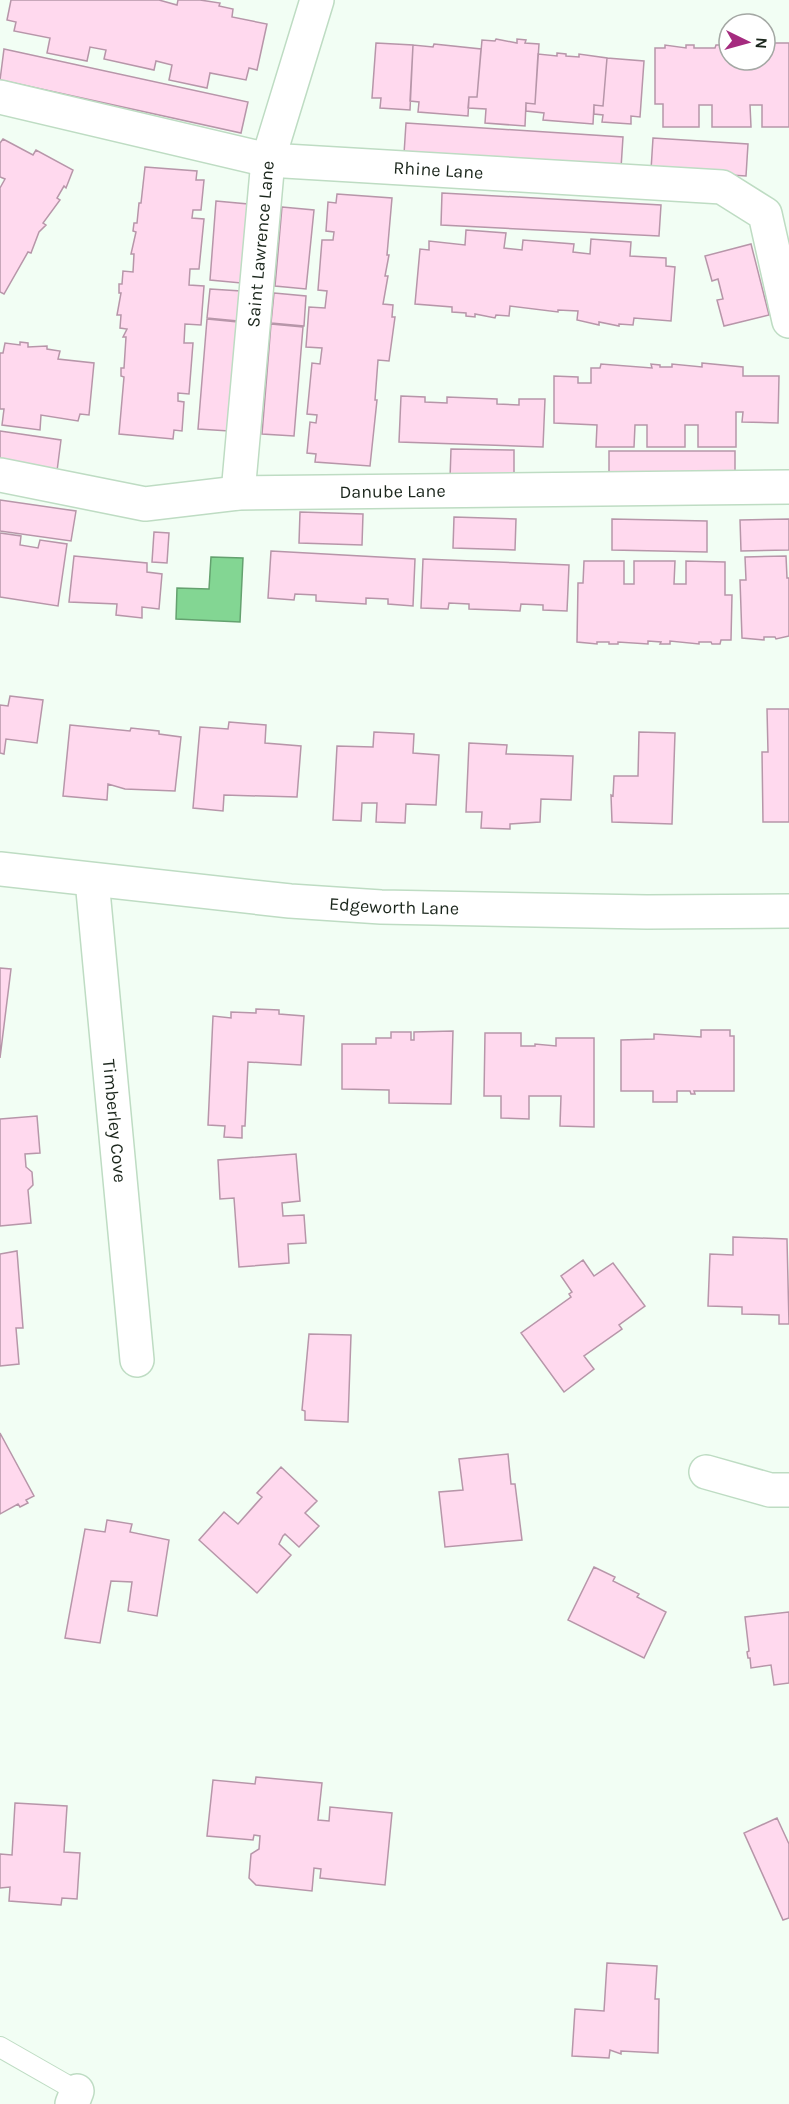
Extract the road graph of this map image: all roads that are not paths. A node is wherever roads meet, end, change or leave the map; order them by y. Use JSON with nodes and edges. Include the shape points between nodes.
{"nodes":[{"id":1,"x":317,"y":0,"type":"edge"},
{"id":2,"x":0,"y":97,"type":"edge"},
{"id":3,"x":268,"y":160,"type":"junction"},
{"id":4,"x":789,"y":321,"type":"edge"},
{"id":5,"x":0,"y":475,"type":"edge"},
{"id":6,"x":789,"y":487,"type":"edge"},
{"id":7,"x":238,"y":493,"type":"junction"},
{"id":8,"x":0,"y":869,"type":"edge"},
{"id":9,"x":92,"y":880,"type":"junction"},
{"id":10,"x":789,"y":911,"type":"edge"},
{"id":11,"x":137,"y":1360,"type":"dead end"},
{"id":12,"x":706,"y":1472,"type":"dead end"},
{"id":13,"x":789,"y":1490,"type":"edge"},
{"id":14,"x":0,"y":2047,"type":"edge"},
{"id":15,"x":74,"y":2098,"type":"edge"}],
"edges":[{"from":1,"to":3,"type":"street","name":"Saint Lawrence Lane"},
{"from":2,"to":3,"type":"street","name":"Rhine Lane"},
{"from":3,"to":4,"type":"street","name":"Rhine Lane","via":[[722,188],[765,214]]},
{"from":3,"to":7,"type":"street","name":"Saint Lawrence Lane"},
{"from":5,"to":7,"type":"street","name":"Danube Lane","via":[[145,504]]},
{"from":6,"to":7,"type":"street","name":"Danube Lane"},
{"from":8,"to":9,"type":"street","name":"Edgeworth Lane"},
{"from":9,"to":10,"type":"street","name":"Edgeworth Lane","via":[[381,907]]},
{"from":9,"to":11,"type":"street","name":"Timberley Cove"},
{"from":12,"to":13,"type":"street","via":[[770,1490]]},
{"from":14,"to":15,"type":"lane"}]}
